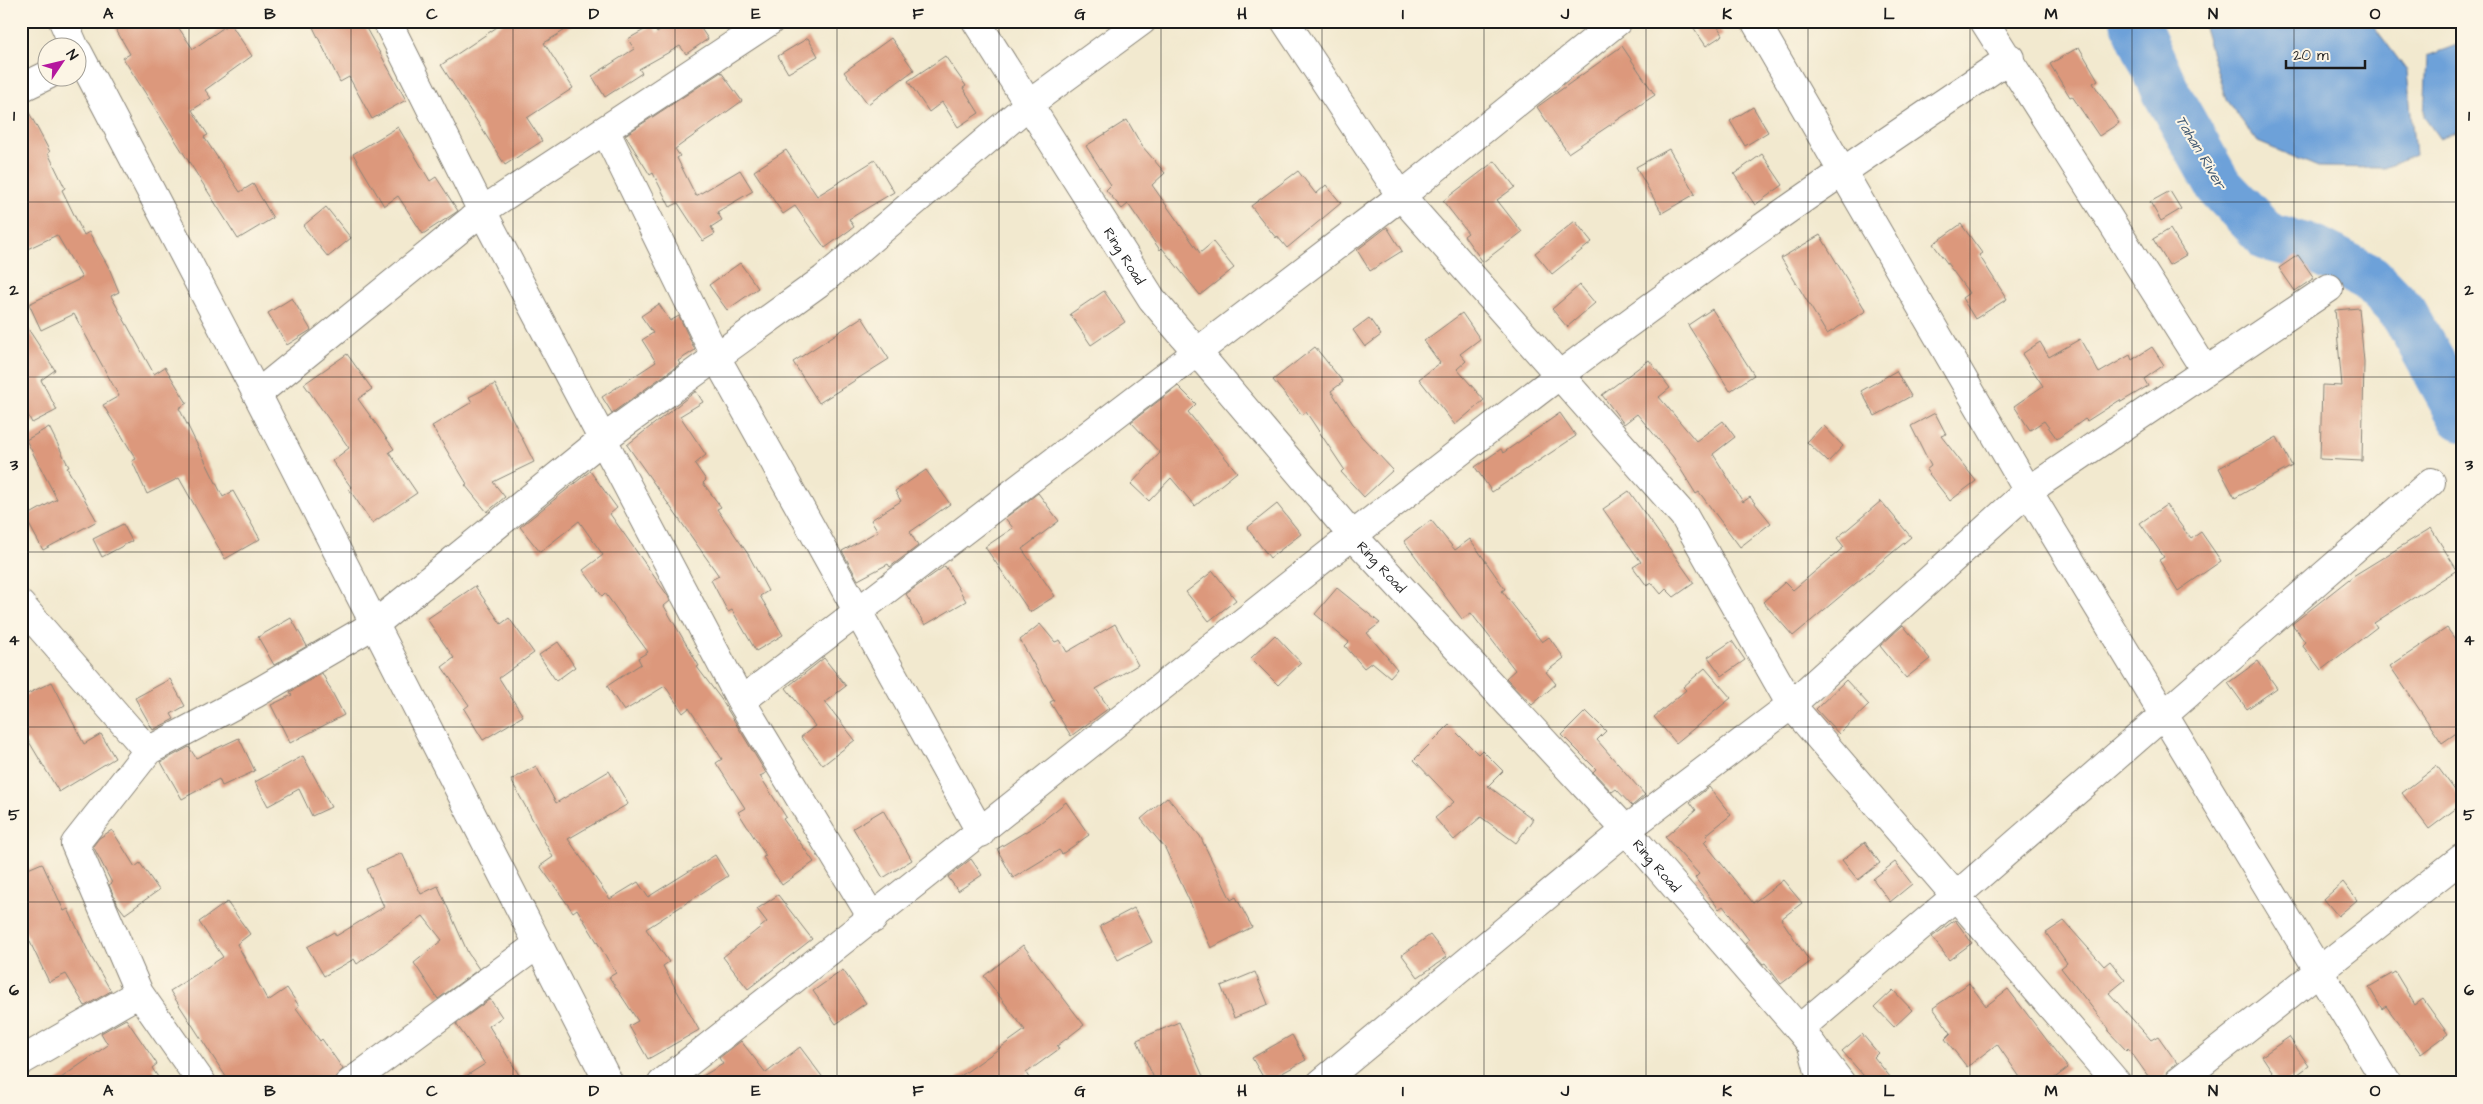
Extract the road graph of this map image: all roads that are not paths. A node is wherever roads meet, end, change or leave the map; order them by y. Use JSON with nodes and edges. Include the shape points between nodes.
{"nodes":[{"id":1,"x":63,"y":21,"type":"edge"},
{"id":2,"x":387,"y":21,"type":"edge"},
{"id":3,"x":770,"y":21,"type":"edge"},
{"id":4,"x":976,"y":21,"type":"edge"},
{"id":5,"x":1142,"y":21,"type":"edge"},
{"id":6,"x":1284,"y":21,"type":"edge"},
{"id":7,"x":1618,"y":21,"type":"edge"},
{"id":8,"x":1755,"y":21,"type":"edge"},
{"id":9,"x":1984,"y":21,"type":"edge"},
{"id":10,"x":70,"y":38,"type":"edge"},
{"id":11,"x":2010,"y":58,"type":"junction"},
{"id":12,"x":88,"y":74,"type":"edge"},
{"id":13,"x":38,"y":80,"type":"edge"},
{"id":14,"x":21,"y":88,"type":"edge"},
{"id":15,"x":1029,"y":104,"type":"junction"},
{"id":16,"x":605,"y":130,"type":"junction"},
{"id":17,"x":1841,"y":171,"type":"junction"},
{"id":18,"x":1401,"y":196,"type":"junction"},
{"id":19,"x":482,"y":211,"type":"junction"},
{"id":20,"x":2330,"y":288,"type":"dead end"},
{"id":21,"x":1198,"y":352,"type":"junction"},
{"id":22,"x":716,"y":357,"type":"junction"},
{"id":23,"x":2205,"y":370,"type":"junction"},
{"id":24,"x":1561,"y":374,"type":"junction"},
{"id":25,"x":257,"y":394,"type":"junction"},
{"id":26,"x":603,"y":440,"type":"junction"},
{"id":27,"x":2431,"y":482,"type":"dead end"},
{"id":28,"x":2028,"y":491,"type":"junction"},
{"id":29,"x":1353,"y":536,"type":"junction"},
{"id":30,"x":21,"y":605,"type":"edge"},
{"id":31,"x":858,"y":612,"type":"junction"},
{"id":32,"x":375,"y":624,"type":"junction"},
{"id":33,"x":741,"y":701,"type":"junction"},
{"id":34,"x":1791,"y":705,"type":"junction"},
{"id":35,"x":2162,"y":714,"type":"junction"},
{"id":36,"x":148,"y":751,"type":"junction"},
{"id":37,"x":1626,"y":830,"type":"junction"},
{"id":38,"x":981,"y":833,"type":"junction"},
{"id":39,"x":2462,"y":858,"type":"edge"},
{"id":40,"x":1956,"y":896,"type":"junction"},
{"id":41,"x":873,"y":919,"type":"junction"},
{"id":42,"x":537,"y":945,"type":"junction"},
{"id":43,"x":2318,"y":970,"type":"junction"},
{"id":44,"x":139,"y":993,"type":"junction"},
{"id":45,"x":1805,"y":1037,"type":"junction"},
{"id":46,"x":21,"y":1061,"type":"edge"},
{"id":47,"x":202,"y":1083,"type":"edge"},
{"id":48,"x":350,"y":1083,"type":"edge"},
{"id":49,"x":609,"y":1083,"type":"edge"},
{"id":50,"x":662,"y":1083,"type":"edge"},
{"id":51,"x":1321,"y":1083,"type":"edge"},
{"id":52,"x":1822,"y":1083,"type":"edge"},
{"id":53,"x":1841,"y":1083,"type":"edge"},
{"id":54,"x":2118,"y":1083,"type":"edge"},
{"id":55,"x":2177,"y":1083,"type":"edge"},
{"id":56,"x":2387,"y":1083,"type":"edge"}],
"edges":[{"from":1,"to":10,"type":"main road"},
{"from":2,"to":19,"type":"main road"},
{"from":3,"to":16,"type":"main road"},
{"from":4,"to":15,"type":"main road","name":"Ring Road"},
{"from":5,"to":15,"type":"main road"},
{"from":6,"to":18,"type":"main road"},
{"from":7,"to":18,"type":"main road"},
{"from":8,"to":17,"type":"main road"},
{"from":9,"to":11,"type":"main road"},
{"from":11,"to":17,"type":"main road"},
{"from":11,"to":23,"type":"main road"},
{"from":12,"to":25,"type":"main road"},
{"from":13,"to":14,"type":"main road"},
{"from":15,"to":21,"type":"main road","name":"Ring Road","via":[[1152,299]]},
{"from":15,"to":22,"type":"main road","via":[[824,279]]},
{"from":16,"to":19,"type":"main road"},
{"from":16,"to":22,"type":"main road"},
{"from":17,"to":24,"type":"main road"},
{"from":17,"to":28,"type":"main road"},
{"from":18,"to":21,"type":"main road"},
{"from":18,"to":24,"type":"main road"},
{"from":19,"to":25,"type":"main road"},
{"from":19,"to":26,"type":"main road"},
{"from":20,"to":23,"type":"main road"},
{"from":21,"to":29,"type":"main road","name":"Ring Road"},
{"from":21,"to":31,"type":"main road"},
{"from":22,"to":26,"type":"main road"},
{"from":22,"to":31,"type":"main road"},
{"from":23,"to":28,"type":"main road"},
{"from":24,"to":29,"type":"main road"},
{"from":24,"to":34,"type":"main road","via":[[1684,516]]},
{"from":25,"to":32,"type":"main road"},
{"from":26,"to":32,"type":"main road"},
{"from":26,"to":33,"type":"main road"},
{"from":27,"to":35,"type":"main road"},
{"from":28,"to":34,"type":"main road"},
{"from":28,"to":35,"type":"main road"},
{"from":29,"to":37,"type":"main road","name":"Ring Road"},
{"from":29,"to":38,"type":"main road"},
{"from":30,"to":36,"type":"main road"},
{"from":31,"to":33,"type":"main road"},
{"from":31,"to":38,"type":"main road"},
{"from":32,"to":36,"type":"main road"},
{"from":32,"to":42,"type":"main road"},
{"from":33,"to":41,"type":"main road"},
{"from":34,"to":37,"type":"main road"},
{"from":34,"to":40,"type":"main road"},
{"from":35,"to":40,"type":"main road"},
{"from":35,"to":43,"type":"main road"},
{"from":36,"to":44,"type":"main road","via":[[75,844]]},
{"from":37,"to":45,"type":"main road","name":"Ring Road"},
{"from":37,"to":51,"type":"main road"},
{"from":38,"to":41,"type":"main road"},
{"from":39,"to":43,"type":"main road"},
{"from":40,"to":45,"type":"main road"},
{"from":40,"to":54,"type":"main road"},
{"from":41,"to":50,"type":"main road"},
{"from":42,"to":48,"type":"main road"},
{"from":42,"to":49,"type":"main road"},
{"from":43,"to":55,"type":"main road"},
{"from":43,"to":56,"type":"main road"},
{"from":44,"to":46,"type":"main road"},
{"from":44,"to":47,"type":"main road"},
{"from":45,"to":52,"type":"main road","name":"Ring Road"},
{"from":45,"to":53,"type":"main road"}]}
